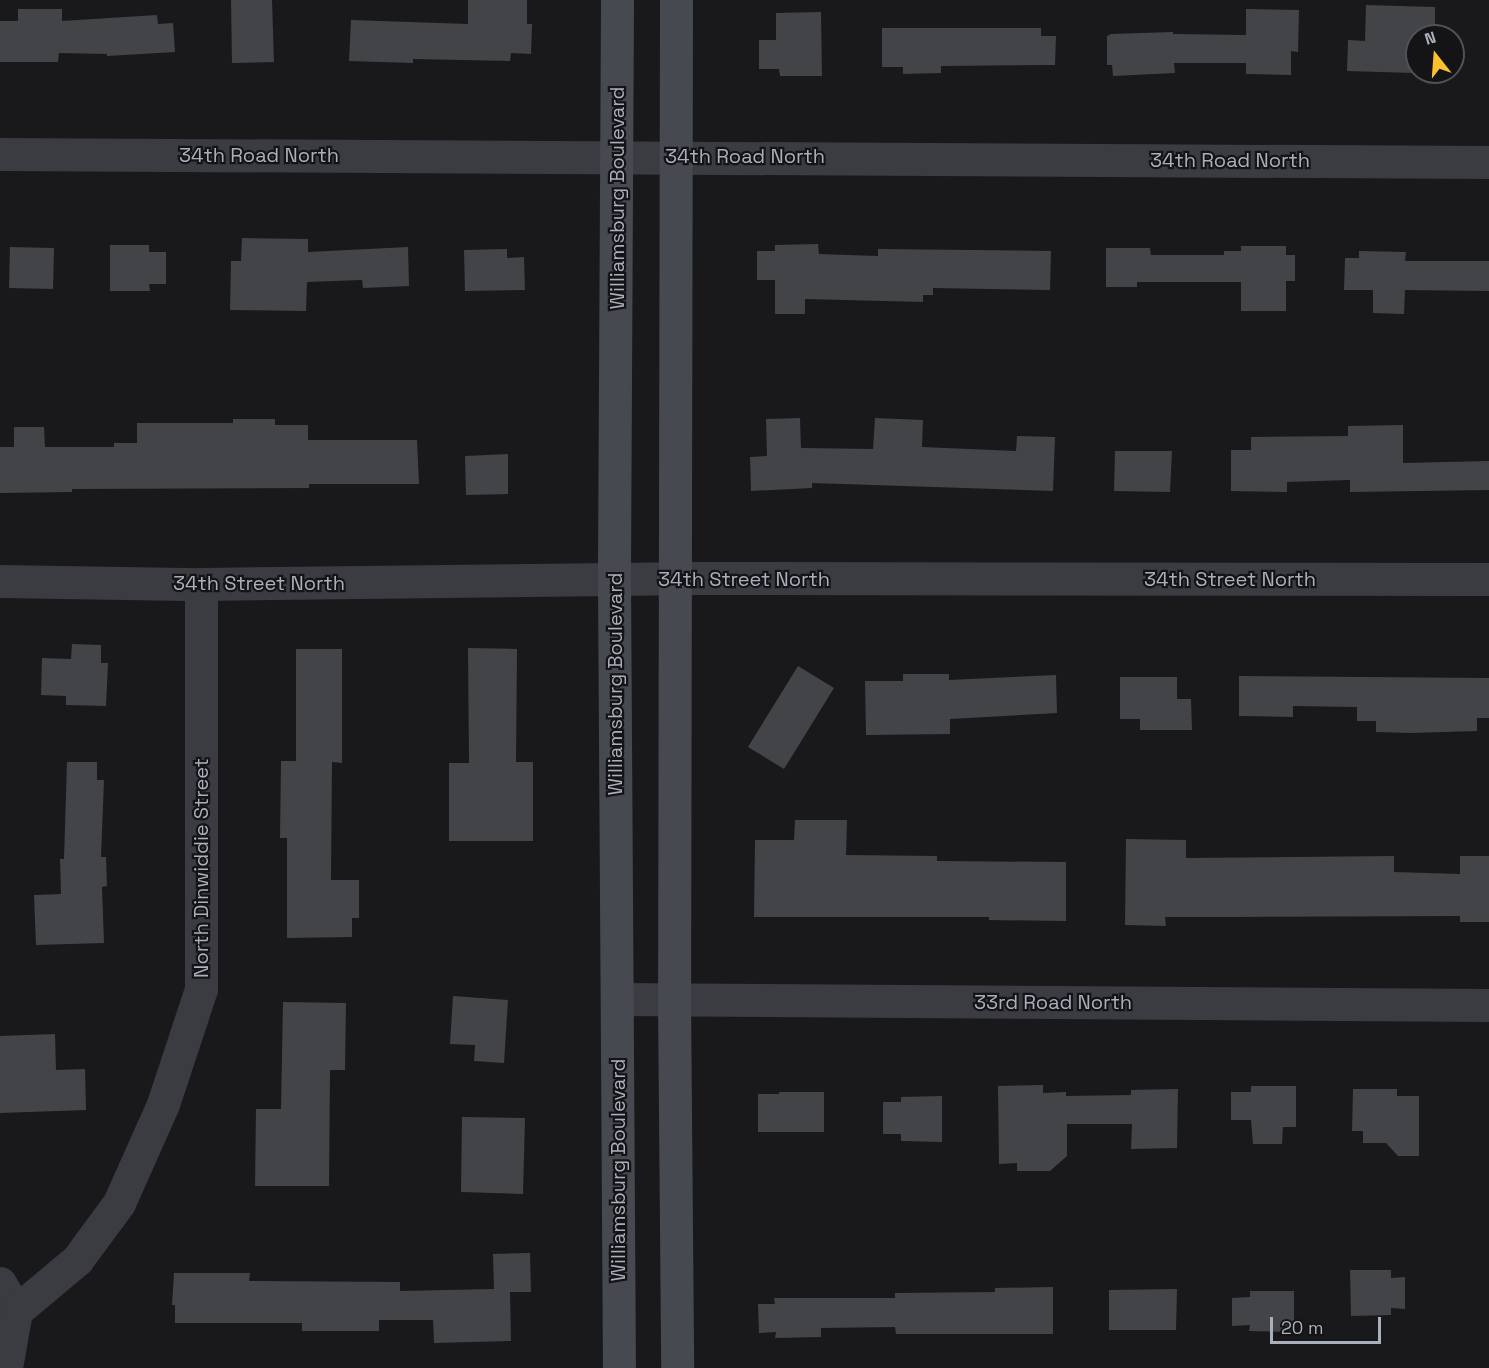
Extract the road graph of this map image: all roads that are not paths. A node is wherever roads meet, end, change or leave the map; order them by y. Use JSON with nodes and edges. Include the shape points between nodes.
{"nodes":[{"id":1,"x":617,"y":0,"type":"edge"},
{"id":2,"x":676,"y":0,"type":"edge"},
{"id":3,"x":0,"y":154,"type":"edge"},
{"id":4,"x":618,"y":156,"type":"junction"},
{"id":5,"x":676,"y":156,"type":"junction"},
{"id":6,"x":1489,"y":162,"type":"edge"},
{"id":7,"x":614,"y":579,"type":"junction"},
{"id":8,"x":676,"y":579,"type":"junction"},
{"id":9,"x":1489,"y":579,"type":"edge"},
{"id":10,"x":0,"y":581,"type":"edge"},
{"id":11,"x":201,"y":584,"type":"junction"},
{"id":12,"x":616,"y":999,"type":"junction"},
{"id":13,"x":674,"y":999,"type":"junction"},
{"id":14,"x":1489,"y":1005,"type":"edge"},
{"id":15,"x":0,"y":1283,"type":"edge"},
{"id":16,"x":16,"y":1311,"type":"junction"},
{"id":17,"x":6,"y":1368,"type":"edge"},
{"id":18,"x":619,"y":1368,"type":"edge"},
{"id":19,"x":676,"y":1368,"type":"edge"}],
"edges":[{"from":1,"to":4,"type":"main road","name":"Williamsburg Boulevard"},
{"from":2,"to":5,"type":"main road"},
{"from":3,"to":4,"type":"street","name":"34th Road North"},
{"from":4,"to":5,"type":"street","name":"34th Road North"},
{"from":4,"to":7,"type":"main road","name":"Williamsburg Boulevard"},
{"from":5,"to":6,"type":"street","name":"34th Road North"},
{"from":5,"to":8,"type":"main road"},
{"from":7,"to":8,"type":"street","name":"34th Street North"},
{"from":7,"to":11,"type":"street","name":"34th Street North"},
{"from":7,"to":12,"type":"main road","name":"Williamsburg Boulevard"},
{"from":8,"to":9,"type":"street","name":"34th Street North"},
{"from":8,"to":13,"type":"main road"},
{"from":10,"to":11,"type":"street","name":"34th Street North"},
{"from":11,"to":16,"type":"street","name":"North Dinwiddie Street","via":[[201,989],[163,1104],[119,1203],[77,1260]]},
{"from":12,"to":13,"type":"street","name":"33rd Road North"},
{"from":12,"to":18,"type":"main road","name":"Williamsburg Boulevard"},
{"from":13,"to":14,"type":"street","name":"33rd Road North"},
{"from":13,"to":19,"type":"main road"},
{"from":15,"to":16,"type":"street"},
{"from":16,"to":17,"type":"street"}]}
